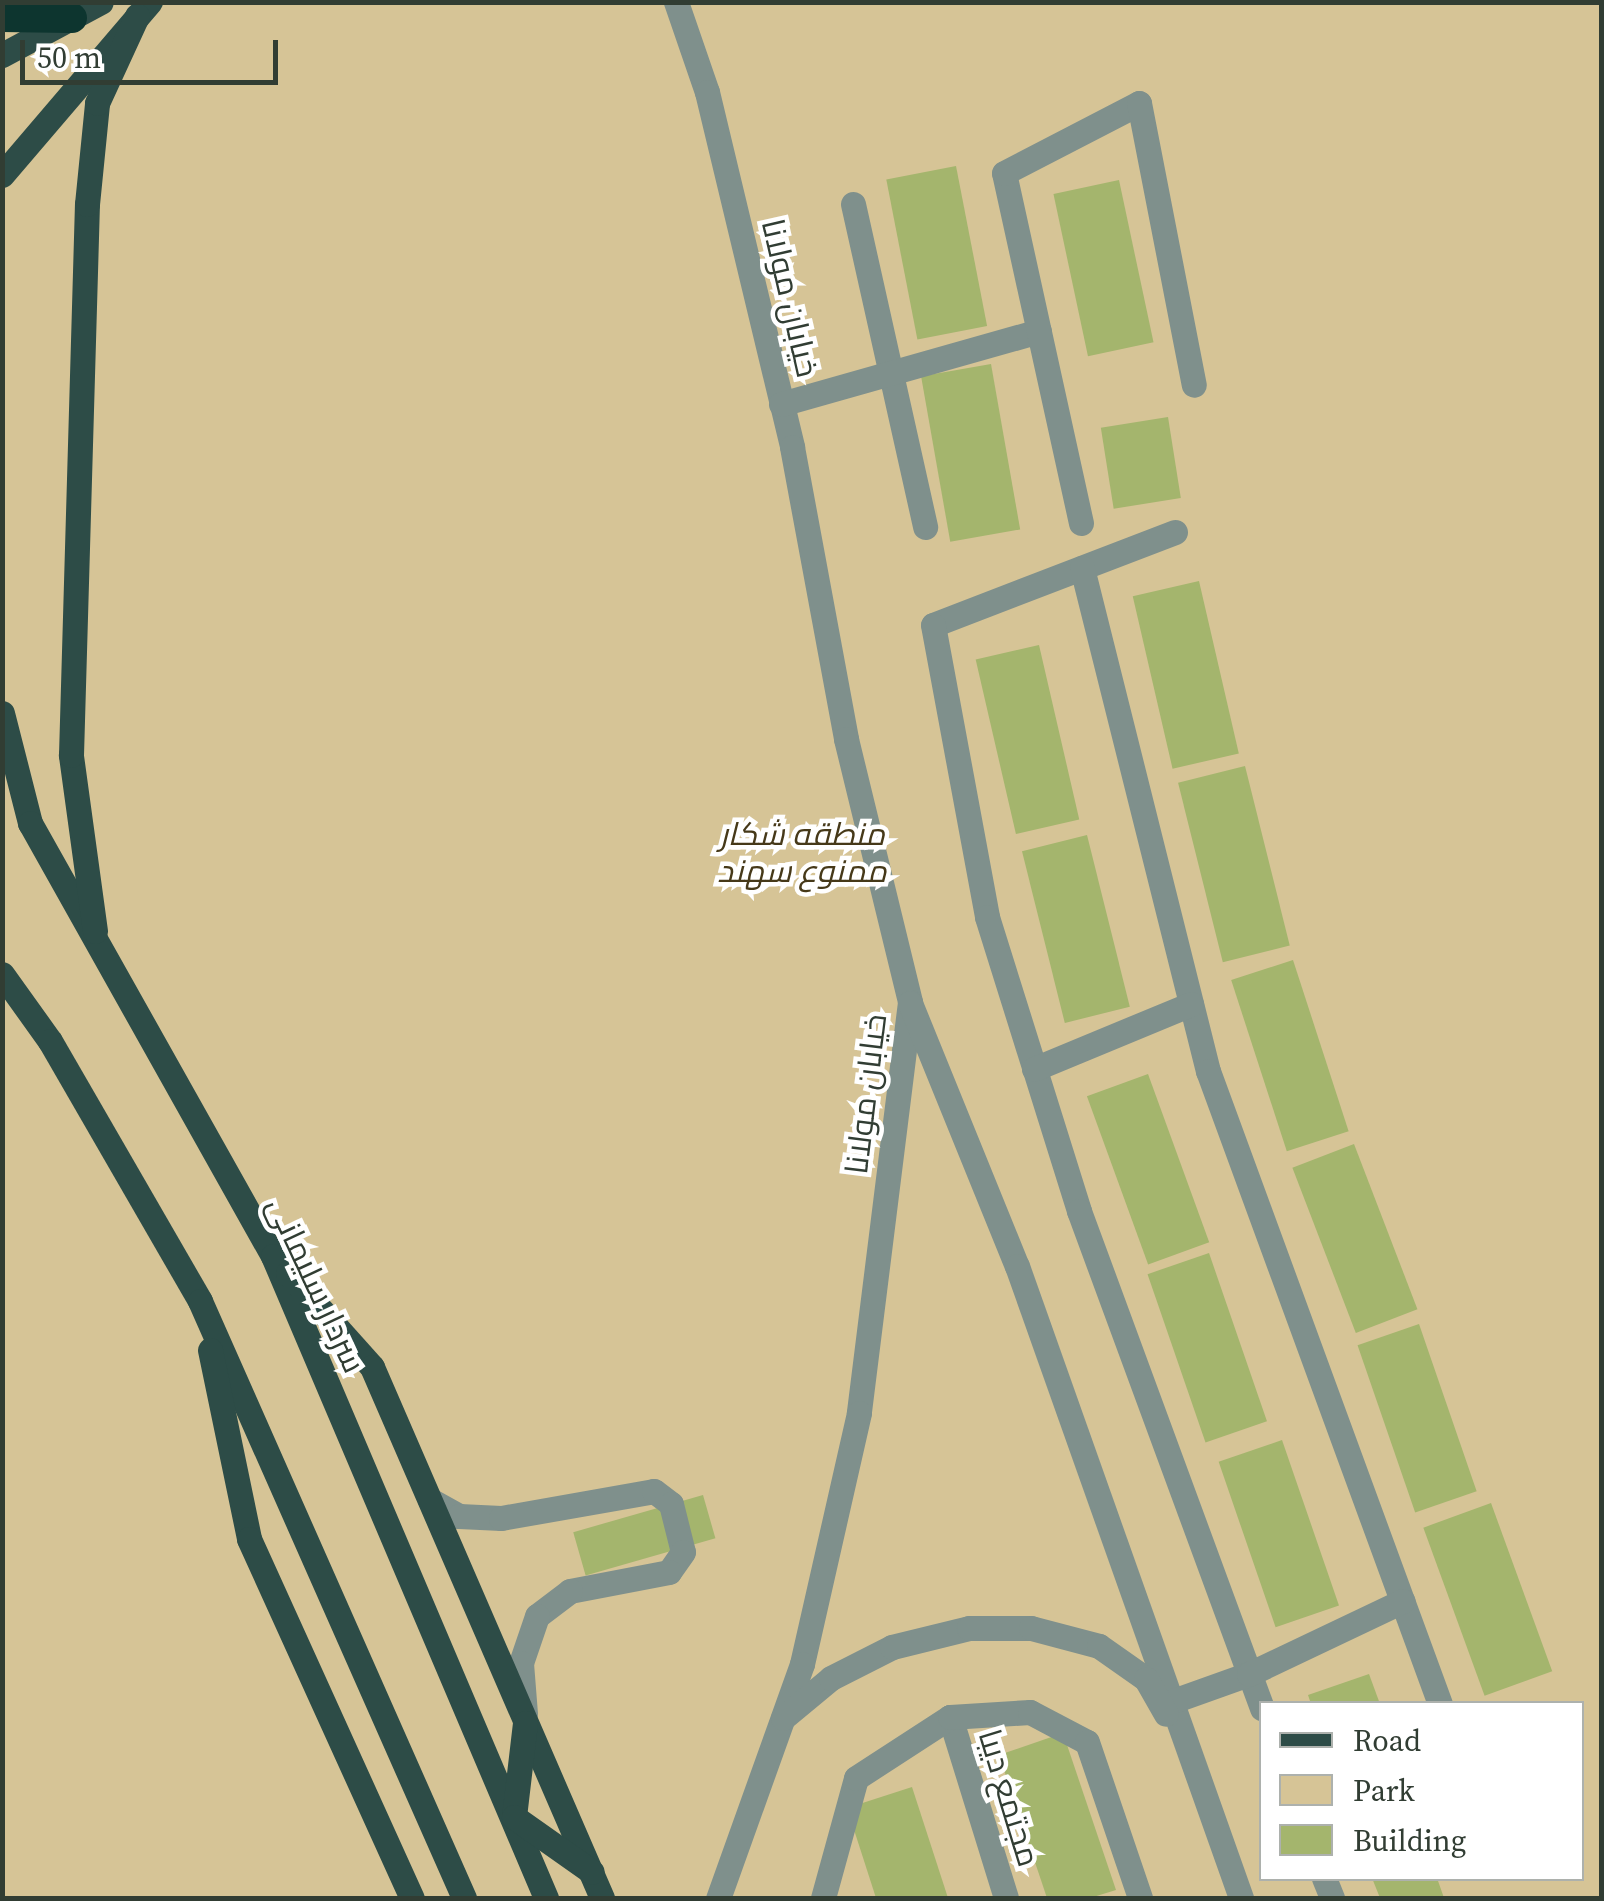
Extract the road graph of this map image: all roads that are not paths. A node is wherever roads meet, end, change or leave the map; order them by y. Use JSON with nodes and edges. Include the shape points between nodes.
{"nodes":[{"id":1,"x":101,"y":2,"type":"edge"},
{"id":2,"x":676,"y":2,"type":"edge"},
{"id":3,"x":144,"y":9,"type":"edge"},
{"id":4,"x":2,"y":16,"type":"edge"},
{"id":5,"x":72,"y":18,"type":"junction"},
{"id":6,"x":2,"y":54,"type":"edge"},
{"id":7,"x":2,"y":175,"type":"edge"},
{"id":8,"x":853,"y":204,"type":"dead end"},
{"id":9,"x":1038,"y":331,"type":"junction"},
{"id":10,"x":891,"y":373,"type":"junction"},
{"id":11,"x":1194,"y":385,"type":"dead end"},
{"id":12,"x":782,"y":404,"type":"junction"},
{"id":13,"x":1081,"y":523,"type":"dead end"},
{"id":14,"x":925,"y":528,"type":"dead end"},
{"id":15,"x":1175,"y":532,"type":"dead end"},
{"id":16,"x":1082,"y":568,"type":"junction"},
{"id":17,"x":2,"y":713,"type":"edge"},
{"id":18,"x":98,"y":951,"type":"junction"},
{"id":19,"x":2,"y":974,"type":"edge"},
{"id":20,"x":910,"y":1002,"type":"junction"},
{"id":21,"x":1191,"y":1004,"type":"junction"},
{"id":22,"x":2,"y":1011,"type":"edge"},
{"id":23,"x":50,"y":1041,"type":"junction"},
{"id":24,"x":1034,"y":1070,"type":"junction"},
{"id":25,"x":273,"y":1256,"type":"junction"},
{"id":26,"x":200,"y":1300,"type":"junction"},
{"id":27,"x":430,"y":1500,"type":"junction"},
{"id":28,"x":1403,"y":1601,"type":"junction"},
{"id":29,"x":1249,"y":1674,"type":"junction"},
{"id":30,"x":1173,"y":1701,"type":"junction"},
{"id":31,"x":1259,"y":1701,"type":"edge"},
{"id":32,"x":1439,"y":1701,"type":"edge"},
{"id":33,"x":950,"y":1718,"type":"junction"},
{"id":34,"x":525,"y":1719,"type":"junction"},
{"id":35,"x":779,"y":1722,"type":"junction"},
{"id":36,"x":1194,"y":1761,"type":"junction"},
{"id":37,"x":514,"y":1818,"type":"junction"},
{"id":38,"x":592,"y":1872,"type":"junction"},
{"id":39,"x":412,"y":1898,"type":"edge"},
{"id":40,"x":464,"y":1898,"type":"edge"},
{"id":41,"x":546,"y":1898,"type":"edge"},
{"id":42,"x":602,"y":1898,"type":"edge"},
{"id":43,"x":718,"y":1898,"type":"edge"},
{"id":44,"x":823,"y":1898,"type":"edge"},
{"id":45,"x":1006,"y":1898,"type":"edge"},
{"id":46,"x":1140,"y":1898,"type":"edge"},
{"id":47,"x":1241,"y":1898,"type":"edge"}],
"edges":[{"from":1,"to":5,"type":"main road"},
{"from":2,"to":12,"type":"street","name":"خیابان مولانا","via":[[707,92]]},
{"from":3,"to":7,"type":"main road"},
{"from":3,"to":18,"type":"main road","via":[[97,104],[88,204],[72,754]]},
{"from":4,"to":5,"type":"highway"},
{"from":5,"to":6,"type":"main road"},
{"from":8,"to":10,"type":"street"},
{"from":9,"to":10,"type":"street"},
{"from":9,"to":11,"type":"street","via":[[1004,173],[1139,103]]},
{"from":9,"to":13,"type":"street"},
{"from":10,"to":12,"type":"street"},
{"from":10,"to":14,"type":"street"},
{"from":12,"to":20,"type":"street","name":"خیابان مولانا","via":[[846,739]]},
{"from":15,"to":16,"type":"street"},
{"from":16,"to":21,"type":"street"},
{"from":16,"to":24,"type":"street","via":[[933,625],[987,917]]},
{"from":17,"to":18,"type":"main road","name":"سردار سلیمانی","via":[[30,823]]},
{"from":18,"to":25,"type":"main road","name":"سردار سلیمانی"},
{"from":19,"to":23,"type":"main road"},
{"from":20,"to":30,"type":"street","via":[[1017,1266]]},
{"from":20,"to":35,"type":"street","name":"خیابان مولانا","via":[[859,1413],[802,1664]]},
{"from":21,"to":24,"type":"street"},
{"from":21,"to":28,"type":"street","via":[[1208,1071]]},
{"from":22,"to":23,"type":"main road"},
{"from":23,"to":26,"type":"main road"},
{"from":24,"to":29,"type":"street"},
{"from":25,"to":27,"type":"main road","via":[[372,1367]]},
{"from":25,"to":37,"type":"main road","name":"سردار سلیمانی"},
{"from":26,"to":39,"type":"main road","via":[[249,1539]]},
{"from":26,"to":40,"type":"main road"},
{"from":27,"to":34,"type":"main road"},
{"from":27,"to":34,"type":"street","via":[[458,1516],[501,1518],[654,1491],[671,1504],[683,1552],[669,1572],[570,1591],[538,1616],[520,1663]]},
{"from":28,"to":29,"type":"street"},
{"from":28,"to":32,"type":"street"},
{"from":29,"to":30,"type":"street"},
{"from":29,"to":31,"type":"street"},
{"from":30,"to":36,"type":"street"},
{"from":33,"to":44,"type":"street","via":[[856,1778]]},
{"from":33,"to":45,"type":"street","name":"مجتمع دیبا"},
{"from":33,"to":46,"type":"street","via":[[1030,1712],[1087,1742]]},
{"from":34,"to":37,"type":"main road"},
{"from":34,"to":38,"type":"main road"},
{"from":35,"to":36,"type":"street","via":[[832,1678],[892,1647],[969,1628],[1031,1628],[1098,1646],[1146,1680]]},
{"from":35,"to":43,"type":"street","name":"خیابان مولانا"},
{"from":36,"to":47,"type":"street"},
{"from":37,"to":38,"type":"main road"},
{"from":37,"to":41,"type":"main road","name":"سردار سلیمانی"},
{"from":38,"to":42,"type":"main road"}]}
